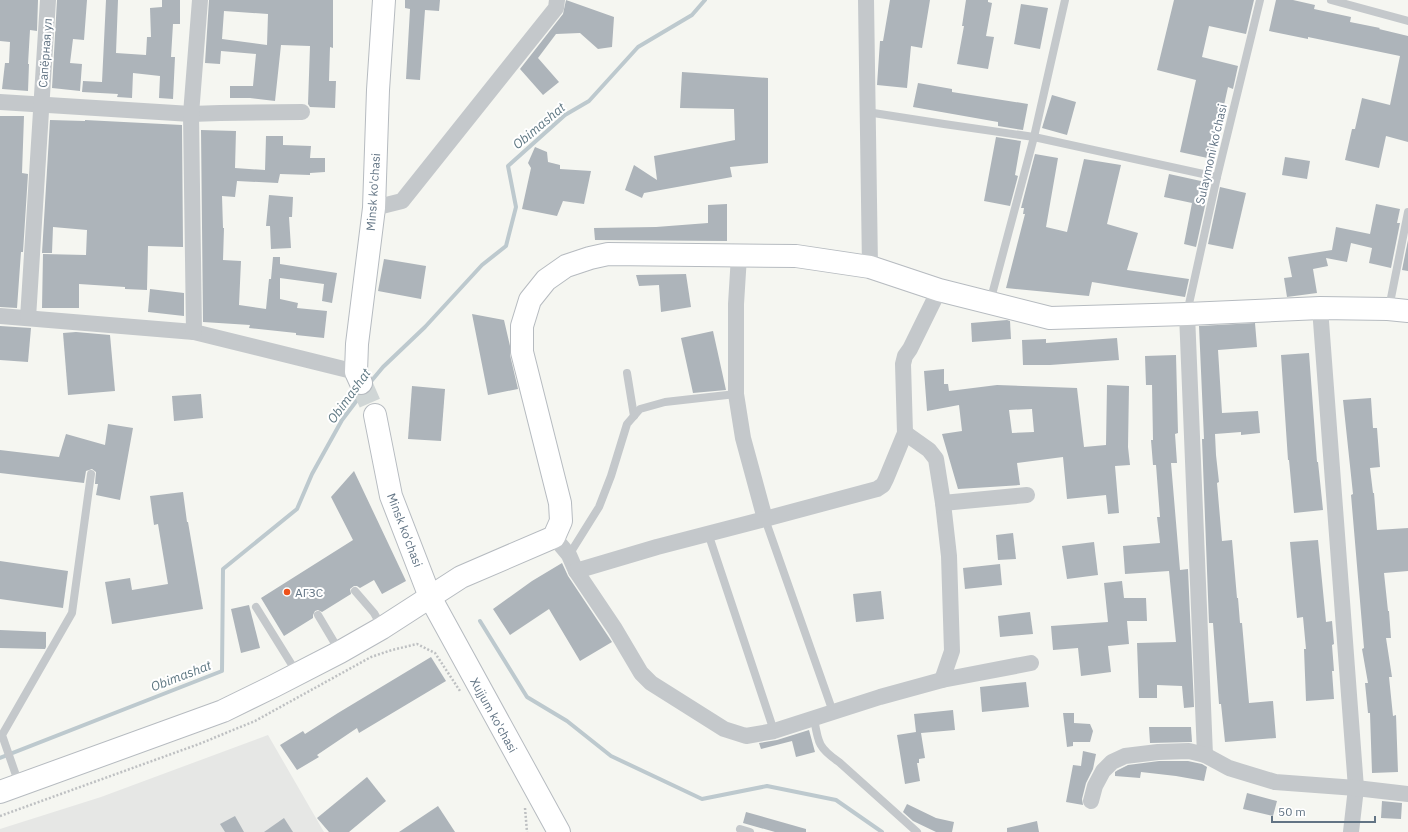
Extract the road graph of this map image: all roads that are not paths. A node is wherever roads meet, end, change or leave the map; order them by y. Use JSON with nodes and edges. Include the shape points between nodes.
{"nodes":[{"id":1,"x":48,"y":0,"type":"edge"},
{"id":2,"x":200,"y":0,"type":"edge"},
{"id":3,"x":384,"y":0,"type":"edge"},
{"id":4,"x":557,"y":0,"type":"edge"},
{"id":5,"x":866,"y":0,"type":"edge"},
{"id":6,"x":1065,"y":0,"type":"edge"},
{"id":7,"x":1260,"y":0,"type":"edge"},
{"id":8,"x":1331,"y":0,"type":"edge"},
{"id":9,"x":1408,"y":21,"type":"edge"},
{"id":10,"x":0,"y":102,"type":"edge"},
{"id":11,"x":41,"y":105,"type":"junction"},
{"id":12,"x":302,"y":112,"type":"dead end"},
{"id":13,"x":867,"y":112,"type":"junction"},
{"id":14,"x":191,"y":114,"type":"junction"},
{"id":15,"x":1034,"y":137,"type":"junction"},
{"id":16,"x":1217,"y":177,"type":"junction"},
{"id":17,"x":374,"y":208,"type":"junction"},
{"id":18,"x":1408,"y":212,"type":"edge"},
{"id":19,"x":739,"y":256,"type":"junction"},
{"id":20,"x":870,"y":267,"type":"junction"},
{"id":21,"x":940,"y":290,"type":"junction"},
{"id":22,"x":990,"y":303,"type":"junction"},
{"id":23,"x":1320,"y":308,"type":"junction"},
{"id":24,"x":1398,"y":310,"type":"edge"},
{"id":25,"x":1187,"y":314,"type":"junction"},
{"id":26,"x":0,"y":316,"type":"edge"},
{"id":27,"x":28,"y":318,"type":"junction"},
{"id":28,"x":194,"y":332,"type":"junction"},
{"id":29,"x":626,"y":373,"type":"dead end"},
{"id":30,"x":358,"y":378,"type":"joint"},
{"id":31,"x":736,"y":394,"type":"junction"},
{"id":32,"x":375,"y":414,"type":"tunnel mouth"},
{"id":33,"x":634,"y":416,"type":"junction"},
{"id":34,"x":905,"y":433,"type":"junction"},
{"id":35,"x":91,"y":474,"type":"dead end"},
{"id":36,"x":1027,"y":495,"type":"dead end"},
{"id":37,"x":943,"y":503,"type":"junction"},
{"id":38,"x":765,"y":519,"type":"junction"},
{"id":39,"x":708,"y":533,"type":"junction"},
{"id":40,"x":554,"y":537,"type":"junction"},
{"id":41,"x":568,"y":555,"type":"junction"},
{"id":42,"x":576,"y":571,"type":"junction"},
{"id":43,"x":355,"y":591,"type":"dead end"},
{"id":44,"x":430,"y":597,"type":"junction"},
{"id":45,"x":256,"y":607,"type":"dead end"},
{"id":46,"x":318,"y":615,"type":"dead end"},
{"id":47,"x":274,"y":619,"type":"dead end"},
{"id":48,"x":267,"y":625,"type":"junction"},
{"id":49,"x":382,"y":628,"type":"junction"},
{"id":50,"x":340,"y":652,"type":"junction"},
{"id":51,"x":1031,"y":663,"type":"dead end"},
{"id":52,"x":298,"y":674,"type":"junction"},
{"id":53,"x":942,"y":680,"type":"junction"},
{"id":54,"x":833,"y":712,"type":"junction"},
{"id":55,"x":814,"y":718,"type":"junction"},
{"id":56,"x":774,"y":731,"type":"junction"},
{"id":57,"x":1205,"y":755,"type":"junction"},
{"id":58,"x":1356,"y":788,"type":"junction"},
{"id":59,"x":10,"y":789,"type":"edge"},
{"id":60,"x":1408,"y":794,"type":"edge"},
{"id":61,"x":1091,"y":801,"type":"dead end"},
{"id":62,"x":740,"y":829,"type":"dead end"},
{"id":63,"x":558,"y":832,"type":"edge"},
{"id":64,"x":750,"y":832,"type":"edge"},
{"id":65,"x":916,"y":832,"type":"edge"},
{"id":66,"x":1351,"y":832,"type":"edge"}],
"edges":[{"from":1,"to":11,"type":"street","name":"Сапёрная ул"},
{"from":2,"to":14,"type":"street"},
{"from":3,"to":17,"type":"street","name":"Minsk ko'chasi"},
{"from":4,"to":17,"type":"street","via":[[556,8],[402,201]]},
{"from":5,"to":13,"type":"street"},
{"from":6,"to":15,"type":"lane"},
{"from":7,"to":16,"type":"lane","name":"Sulaymoni ko'chasi"},
{"from":8,"to":9,"type":"lane"},
{"from":10,"to":11,"type":"street"},
{"from":11,"to":14,"type":"street"},
{"from":11,"to":27,"type":"street","name":"Сапёрная ул"},
{"from":12,"to":14,"type":"street"},
{"from":13,"to":15,"type":"lane"},
{"from":13,"to":20,"type":"street"},
{"from":14,"to":28,"type":"street"},
{"from":15,"to":16,"type":"lane"},
{"from":15,"to":22,"type":"lane"},
{"from":16,"to":25,"type":"lane","name":"Sulaymoni ko'chasi"},
{"from":17,"to":30,"type":"street","name":"Minsk ko'chasi","via":[[357,344]]},
{"from":18,"to":24,"type":"lane"},
{"from":19,"to":20,"type":"street","via":[[796,256]]},
{"from":19,"to":31,"type":"street"},
{"from":19,"to":40,"type":"street","via":[[608,254],[566,266],[546,280],[530,300],[522,326],[522,352],[560,503],[561,521]]},
{"from":20,"to":21,"type":"street"},
{"from":21,"to":22,"type":"street"},
{"from":21,"to":34,"type":"street","via":[[903,364]]},
{"from":22,"to":25,"type":"street","via":[[1050,318]]},
{"from":23,"to":24,"type":"street"},
{"from":23,"to":25,"type":"street"},
{"from":23,"to":58,"type":"street"},
{"from":25,"to":57,"type":"street"},
{"from":26,"to":27,"type":"street"},
{"from":27,"to":28,"type":"street"},
{"from":28,"to":30,"type":"street"},
{"from":29,"to":33,"type":"lane"},
{"from":31,"to":33,"type":"lane","via":[[665,402],[640,409]]},
{"from":31,"to":38,"type":"street","via":[[743,438]]},
{"from":32,"to":44,"type":"street","name":"Minsk ko'chasi","via":[[391,496]]},
{"from":33,"to":41,"type":"lane","via":[[627,424],[599,507]]},
{"from":34,"to":37,"type":"street","via":[[929,450],[936,459]]},
{"from":34,"to":38,"type":"street","via":[[883,485],[877,489]]},
{"from":35,"to":59,"type":"lane","via":[[72,613],[2,735],[11,761]]},
{"from":36,"to":37,"type":"street"},
{"from":37,"to":53,"type":"street","via":[[952,651]]},
{"from":38,"to":39,"type":"street"},
{"from":38,"to":54,"type":"lane"},
{"from":39,"to":42,"type":"street"},
{"from":39,"to":56,"type":"lane"},
{"from":40,"to":41,"type":"street"},
{"from":40,"to":44,"type":"street","via":[[461,577]]},
{"from":41,"to":42,"type":"street"},
{"from":42,"to":56,"type":"street","via":[[641,673],[651,683],[724,729],[746,736]]},
{"from":43,"to":49,"type":"lane","via":[[374,613]]},
{"from":44,"to":49,"type":"street"},
{"from":44,"to":63,"type":"street","name":"Xujjum ko'chasi"},
{"from":45,"to":48,"type":"lane"},
{"from":46,"to":50,"type":"lane"},
{"from":47,"to":48,"type":"lane"},
{"from":48,"to":52,"type":"lane"},
{"from":49,"to":50,"type":"street"},
{"from":50,"to":52,"type":"street"},
{"from":51,"to":53,"type":"street"},
{"from":52,"to":59,"type":"street","via":[[222,711]]},
{"from":53,"to":54,"type":"street"},
{"from":54,"to":55,"type":"street"},
{"from":55,"to":56,"type":"street"},
{"from":55,"to":65,"type":"lane","via":[[818,742],[826,753]]},
{"from":57,"to":58,"type":"street","via":[[1229,768],[1275,782]]},
{"from":57,"to":61,"type":"street","via":[[1189,751],[1125,756],[1112,762],[1103,771]]},
{"from":58,"to":60,"type":"street"},
{"from":58,"to":66,"type":"street"},
{"from":62,"to":64,"type":"lane"}]}
